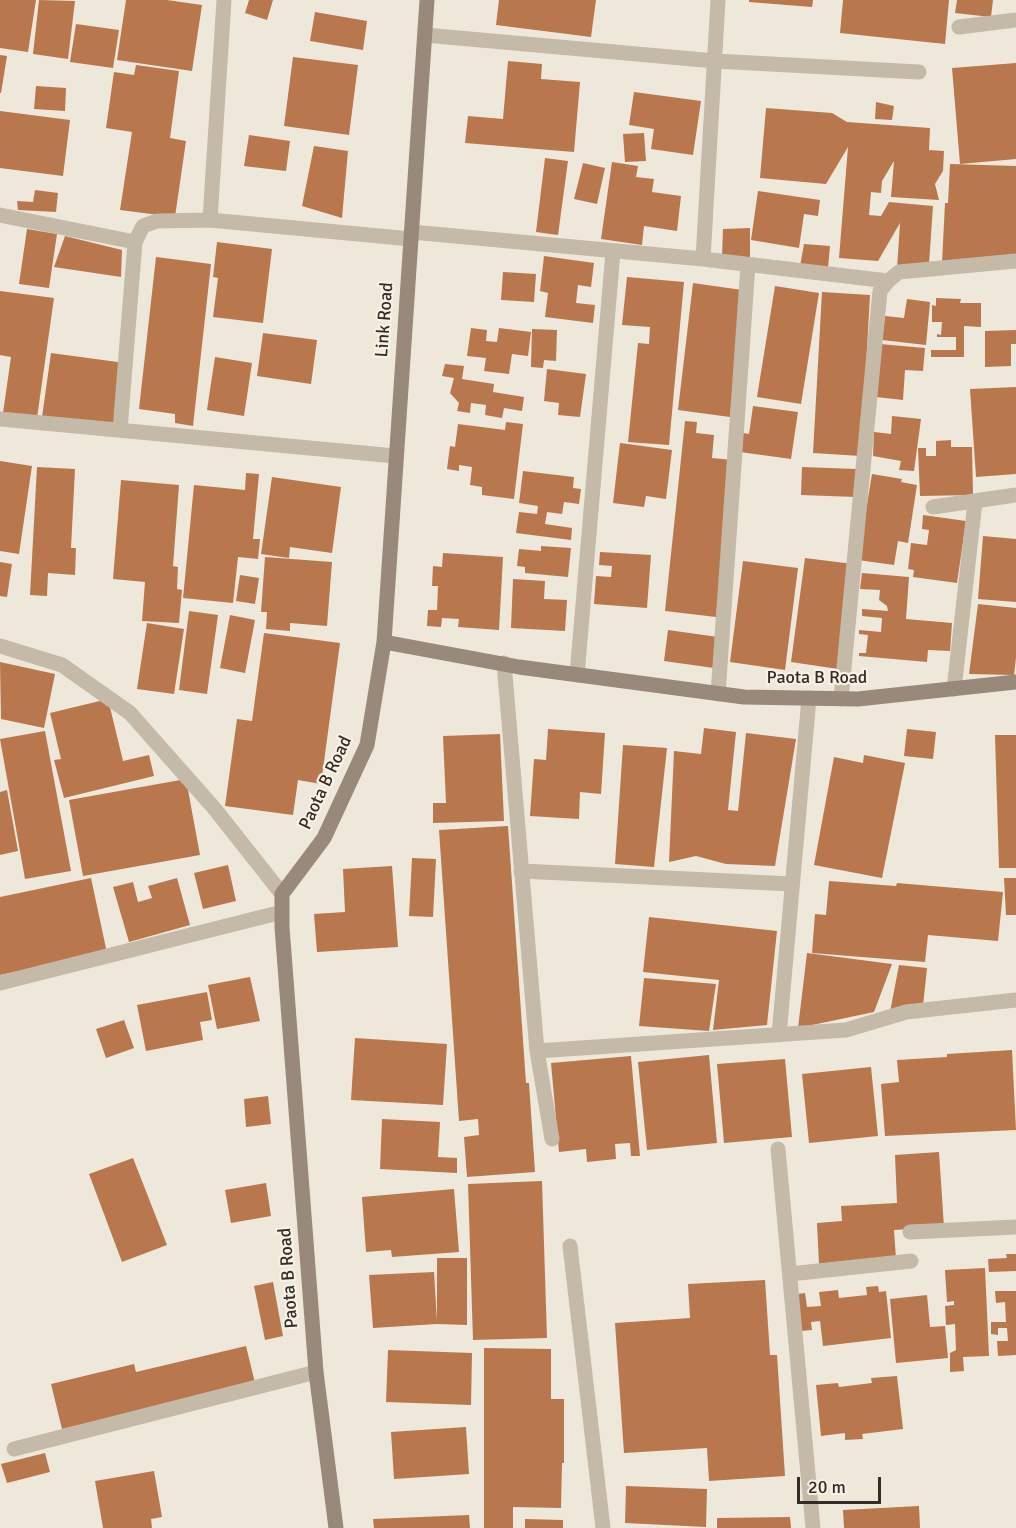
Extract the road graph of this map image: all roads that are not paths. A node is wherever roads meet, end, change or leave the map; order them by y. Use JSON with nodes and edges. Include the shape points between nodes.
{"nodes":[{"id":1,"x":224,"y":0,"type":"edge"},
{"id":2,"x":427,"y":0,"type":"edge"},
{"id":3,"x":718,"y":0,"type":"edge"},
{"id":4,"x":1016,"y":20,"type":"edge"},
{"id":5,"x":959,"y":27,"type":"dead end"},
{"id":6,"x":425,"y":35,"type":"junction"},
{"id":7,"x":715,"y":61,"type":"junction"},
{"id":8,"x":919,"y":72,"type":"dead end"},
{"id":9,"x":0,"y":215,"type":"edge"},
{"id":10,"x":210,"y":220,"type":"junction"},
{"id":11,"x":411,"y":236,"type":"junction"},
{"id":12,"x":135,"y":242,"type":"junction"},
{"id":13,"x":613,"y":252,"type":"junction"},
{"id":14,"x":703,"y":259,"type":"junction"},
{"id":15,"x":1016,"y":261,"type":"edge"},
{"id":16,"x":748,"y":265,"type":"junction"},
{"id":17,"x":888,"y":281,"type":"junction"},
{"id":18,"x":0,"y":419,"type":"edge"},
{"id":19,"x":120,"y":430,"type":"junction"},
{"id":20,"x":395,"y":456,"type":"junction"},
{"id":21,"x":1016,"y":495,"type":"edge"},
{"id":22,"x":975,"y":502,"type":"junction"},
{"id":23,"x":933,"y":507,"type":"dead end"},
{"id":24,"x":384,"y":642,"type":"junction"},
{"id":25,"x":0,"y":646,"type":"edge"},
{"id":26,"x":504,"y":663,"type":"junction"},
{"id":27,"x":577,"y":675,"type":"junction"},
{"id":28,"x":1016,"y":682,"type":"edge"},
{"id":29,"x":954,"y":689,"type":"junction"},
{"id":30,"x":718,"y":694,"type":"junction"},
{"id":31,"x":809,"y":698,"type":"junction"},
{"id":32,"x":841,"y":699,"type":"junction"},
{"id":33,"x":521,"y":871,"type":"junction"},
{"id":34,"x":792,"y":884,"type":"junction"},
{"id":35,"x":282,"y":894,"type":"junction"},
{"id":36,"x":282,"y":912,"type":"junction"},
{"id":37,"x":0,"y":983,"type":"edge"},
{"id":38,"x":1016,"y":1000,"type":"edge"},
{"id":39,"x":779,"y":1035,"type":"junction"},
{"id":40,"x":537,"y":1051,"type":"junction"},
{"id":41,"x":552,"y":1139,"type":"dead end"},
{"id":42,"x":778,"y":1149,"type":"dead end"},
{"id":43,"x":1016,"y":1227,"type":"edge"},
{"id":44,"x":910,"y":1232,"type":"dead end"},
{"id":45,"x":570,"y":1246,"type":"dead end"},
{"id":46,"x":911,"y":1261,"type":"dead end"},
{"id":47,"x":789,"y":1274,"type":"junction"},
{"id":48,"x":316,"y":1372,"type":"junction"},
{"id":49,"x":14,"y":1449,"type":"dead end"},
{"id":50,"x":336,"y":1528,"type":"edge"},
{"id":51,"x":603,"y":1528,"type":"edge"},
{"id":52,"x":813,"y":1528,"type":"edge"}],
"edges":[{"from":1,"to":10,"type":"street"},
{"from":2,"to":6,"type":"street","name":"Link Road"},
{"from":3,"to":7,"type":"street"},
{"from":4,"to":5,"type":"street"},
{"from":6,"to":7,"type":"street"},
{"from":6,"to":11,"type":"street","name":"Link Road"},
{"from":7,"to":8,"type":"street"},
{"from":7,"to":14,"type":"street"},
{"from":9,"to":12,"type":"street"},
{"from":10,"to":11,"type":"street"},
{"from":10,"to":12,"type":"street","via":[[157,221],[143,226]]},
{"from":11,"to":13,"type":"street"},
{"from":11,"to":20,"type":"street","name":"Link Road"},
{"from":12,"to":19,"type":"street"},
{"from":13,"to":14,"type":"street"},
{"from":13,"to":27,"type":"street"},
{"from":14,"to":16,"type":"street"},
{"from":15,"to":17,"type":"street","via":[[899,272]]},
{"from":16,"to":17,"type":"street"},
{"from":16,"to":30,"type":"street"},
{"from":17,"to":32,"type":"street","via":[[880,291]]},
{"from":18,"to":19,"type":"street"},
{"from":19,"to":20,"type":"street"},
{"from":20,"to":24,"type":"street","name":"Link Road"},
{"from":21,"to":22,"type":"street"},
{"from":22,"to":23,"type":"street"},
{"from":22,"to":29,"type":"street"},
{"from":24,"to":26,"type":"street","name":"Paota B Road"},
{"from":24,"to":35,"type":"street","name":"Paota B Road","via":[[367,745],[324,838]]},
{"from":25,"to":35,"type":"street","via":[[62,665],[130,713],[214,808]]},
{"from":26,"to":27,"type":"street","name":"Paota B Road"},
{"from":26,"to":33,"type":"street"},
{"from":27,"to":30,"type":"street","name":"Paota B Road"},
{"from":28,"to":29,"type":"street","name":"Paota B Road"},
{"from":29,"to":32,"type":"street","name":"Paota B Road"},
{"from":30,"to":31,"type":"street","name":"Paota B Road"},
{"from":31,"to":32,"type":"street","name":"Paota B Road"},
{"from":31,"to":34,"type":"street"},
{"from":33,"to":34,"type":"street"},
{"from":33,"to":40,"type":"street"},
{"from":34,"to":39,"type":"street"},
{"from":35,"to":36,"type":"street","name":"Paota B Road"},
{"from":36,"to":37,"type":"street"},
{"from":36,"to":48,"type":"street","name":"Paota B Road"},
{"from":38,"to":39,"type":"street","via":[[906,1012],[846,1030]]},
{"from":39,"to":40,"type":"street"},
{"from":40,"to":41,"type":"street"},
{"from":42,"to":47,"type":"street"},
{"from":43,"to":44,"type":"street"},
{"from":45,"to":51,"type":"street"},
{"from":46,"to":47,"type":"street"},
{"from":47,"to":52,"type":"street"},
{"from":48,"to":49,"type":"street"},
{"from":48,"to":50,"type":"street","name":"Paota B Road"}]}
